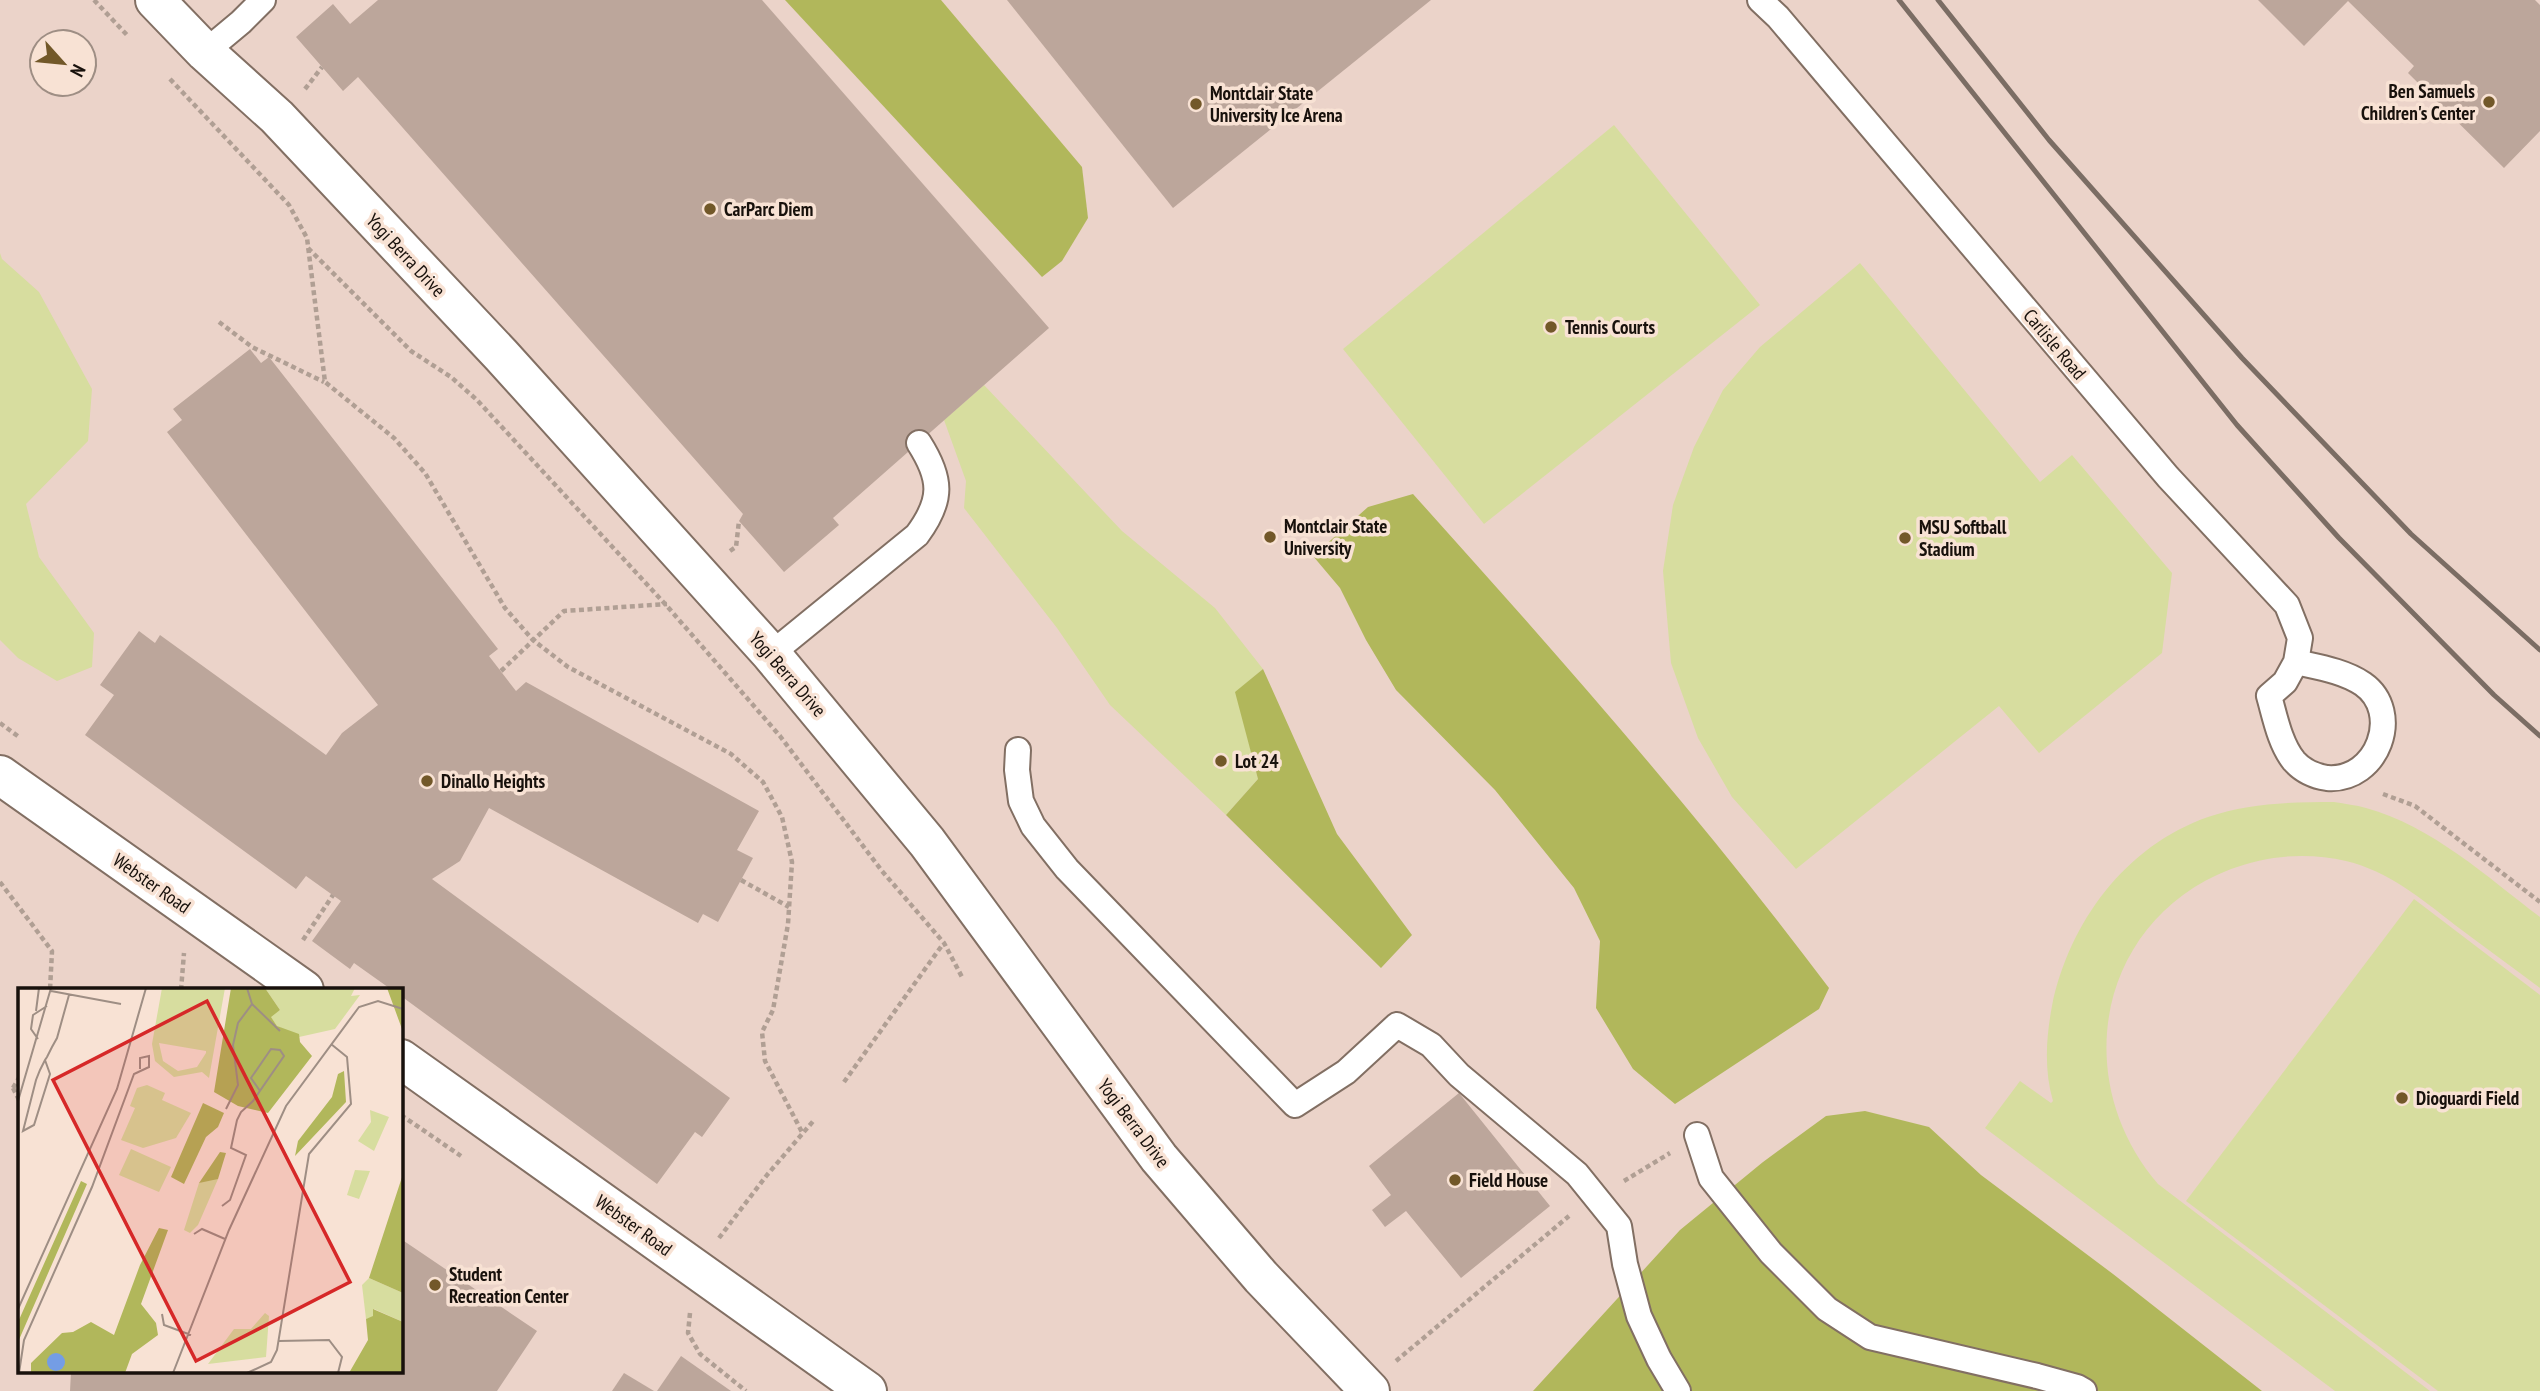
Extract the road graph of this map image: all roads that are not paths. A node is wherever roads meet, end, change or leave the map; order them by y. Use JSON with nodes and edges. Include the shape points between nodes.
{"nodes":[{"id":1,"x":155,"y":0,"type":"edge"},
{"id":2,"x":263,"y":0,"type":"edge"},
{"id":3,"x":1760,"y":0,"type":"edge"},
{"id":4,"x":205,"y":52,"type":"junction"},
{"id":5,"x":919,"y":443,"type":"dead end"},
{"id":6,"x":771,"y":654,"type":"junction"},
{"id":7,"x":2296,"y":662,"type":"junction"},
{"id":8,"x":1018,"y":750,"type":"dead end"},
{"id":9,"x":0,"y":775,"type":"edge"},
{"id":10,"x":301,"y":988,"type":"edge"},
{"id":11,"x":402,"y":1060,"type":"edge"},
{"id":12,"x":1698,"y":1135,"type":"road end"},
{"id":13,"x":867,"y":1391,"type":"edge"},
{"id":14,"x":1370,"y":1391,"type":"edge"},
{"id":15,"x":1678,"y":1391,"type":"edge"},
{"id":16,"x":2084,"y":1391,"type":"edge"}],
"edges":[{"from":1,"to":4,"type":"street","name":"Yogi Berra Drive"},
{"from":2,"to":4,"type":"lane"},
{"from":3,"to":7,"type":"lane","name":"Carlisle Road","via":[[2168,477],[2287,604],[2300,638]]},
{"from":4,"to":6,"type":"street","name":"Yogi Berra Drive","via":[[276,117],[501,355]]},
{"from":5,"to":6,"type":"lane","via":[[933,464],[937,481],[934,509],[927,522],[917,536]]},
{"from":6,"to":14,"type":"street","name":"Yogi Berra Drive","via":[[927,842],[1159,1158],[1261,1277]]},
{"from":7,"to":7,"type":"lane","via":[[2346,676],[2364,685],[2378,701],[2382,738],[2356,774],[2313,776],[2294,761],[2281,737],[2269,696],[2285,682]]},
{"from":8,"to":15,"type":"lane","via":[[1021,801],[1033,826],[1067,869],[1295,1105],[1346,1072],[1397,1025],[1431,1045],[1577,1174],[1619,1226],[1639,1316]]},
{"from":9,"to":10,"type":"street","name":"Webster Road"},
{"from":11,"to":13,"type":"street","name":"Webster Road"},
{"from":12,"to":16,"type":"lane","via":[[1711,1178],[1771,1253],[1827,1309],[1870,1337]]}]}
